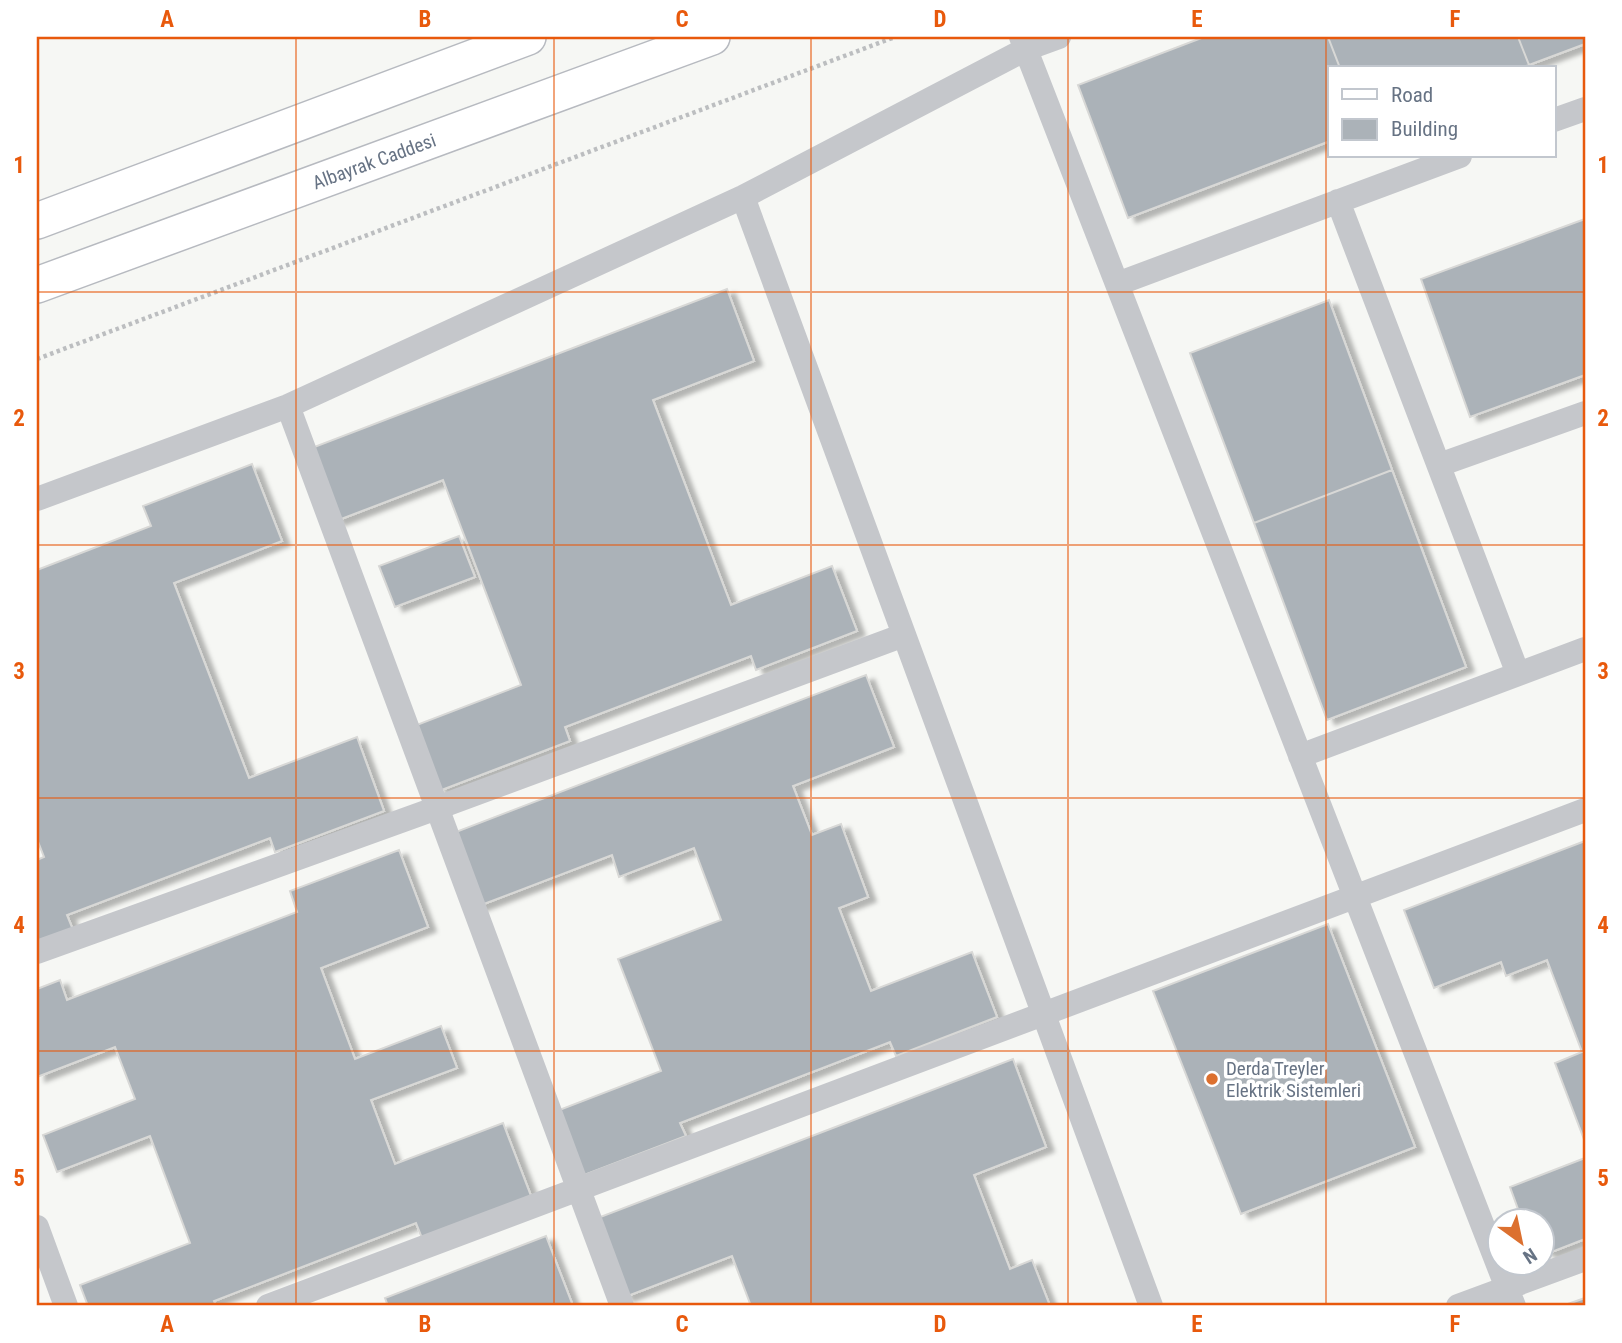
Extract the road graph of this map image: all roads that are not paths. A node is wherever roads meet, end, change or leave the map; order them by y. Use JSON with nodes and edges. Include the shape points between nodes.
{"nodes":[{"id":1,"x":528,"y":37,"type":"edge"},
{"id":2,"x":712,"y":37,"type":"edge"},
{"id":3,"x":1059,"y":37,"type":"edge"},
{"id":4,"x":1023,"y":43,"type":"edge"},
{"id":5,"x":1585,"y":109,"type":"edge"},
{"id":6,"x":1556,"y":119,"type":"edge"},
{"id":7,"x":1455,"y":158,"type":"edge"},
{"id":8,"x":743,"y":197,"type":"junction"},
{"id":9,"x":1338,"y":201,"type":"junction"},
{"id":10,"x":37,"y":221,"type":"edge"},
{"id":11,"x":1117,"y":284,"type":"junction"},
{"id":12,"x":37,"y":285,"type":"edge"},
{"id":13,"x":288,"y":406,"type":"junction"},
{"id":14,"x":1585,"y":412,"type":"edge"},
{"id":15,"x":1439,"y":465,"type":"junction"},
{"id":16,"x":37,"y":499,"type":"edge"},
{"id":17,"x":904,"y":635,"type":"junction"},
{"id":18,"x":1585,"y":649,"type":"edge"},
{"id":19,"x":1518,"y":674,"type":"junction"},
{"id":20,"x":1300,"y":755,"type":"junction"},
{"id":21,"x":437,"y":808,"type":"junction"},
{"id":22,"x":1585,"y":810,"type":"edge"},
{"id":23,"x":1355,"y":897,"type":"junction"},
{"id":24,"x":37,"y":952,"type":"edge"},
{"id":25,"x":1043,"y":1014,"type":"junction"},
{"id":26,"x":578,"y":1190,"type":"junction"},
{"id":27,"x":37,"y":1227,"type":"edge"},
{"id":28,"x":1585,"y":1259,"type":"edge"},
{"id":29,"x":1510,"y":1297,"type":"edge"},
{"id":30,"x":66,"y":1306,"type":"edge"},
{"id":31,"x":268,"y":1306,"type":"edge"},
{"id":32,"x":622,"y":1306,"type":"edge"},
{"id":33,"x":1151,"y":1306,"type":"edge"},
{"id":34,"x":1458,"y":1306,"type":"edge"}],
"edges":[{"from":1,"to":10,"type":"main road"},
{"from":2,"to":12,"type":"main road","name":"Albayrak Caddesi"},
{"from":3,"to":4,"type":"street"},
{"from":4,"to":8,"type":"street"},
{"from":4,"to":11,"type":"street"},
{"from":5,"to":6,"type":"street"},
{"from":7,"to":9,"type":"street"},
{"from":8,"to":13,"type":"street"},
{"from":8,"to":17,"type":"street"},
{"from":9,"to":11,"type":"street"},
{"from":9,"to":15,"type":"street"},
{"from":11,"to":20,"type":"street"},
{"from":13,"to":16,"type":"street"},
{"from":13,"to":21,"type":"street"},
{"from":14,"to":15,"type":"street"},
{"from":15,"to":19,"type":"street"},
{"from":17,"to":21,"type":"street"},
{"from":17,"to":25,"type":"street"},
{"from":18,"to":19,"type":"street"},
{"from":19,"to":20,"type":"street"},
{"from":20,"to":23,"type":"street"},
{"from":21,"to":24,"type":"street"},
{"from":21,"to":26,"type":"street"},
{"from":22,"to":23,"type":"street"},
{"from":23,"to":25,"type":"street"},
{"from":23,"to":29,"type":"street"},
{"from":25,"to":26,"type":"street"},
{"from":25,"to":33,"type":"street"},
{"from":26,"to":31,"type":"street"},
{"from":26,"to":32,"type":"street"},
{"from":27,"to":30,"type":"street"},
{"from":28,"to":29,"type":"street"},
{"from":29,"to":34,"type":"street"}]}
